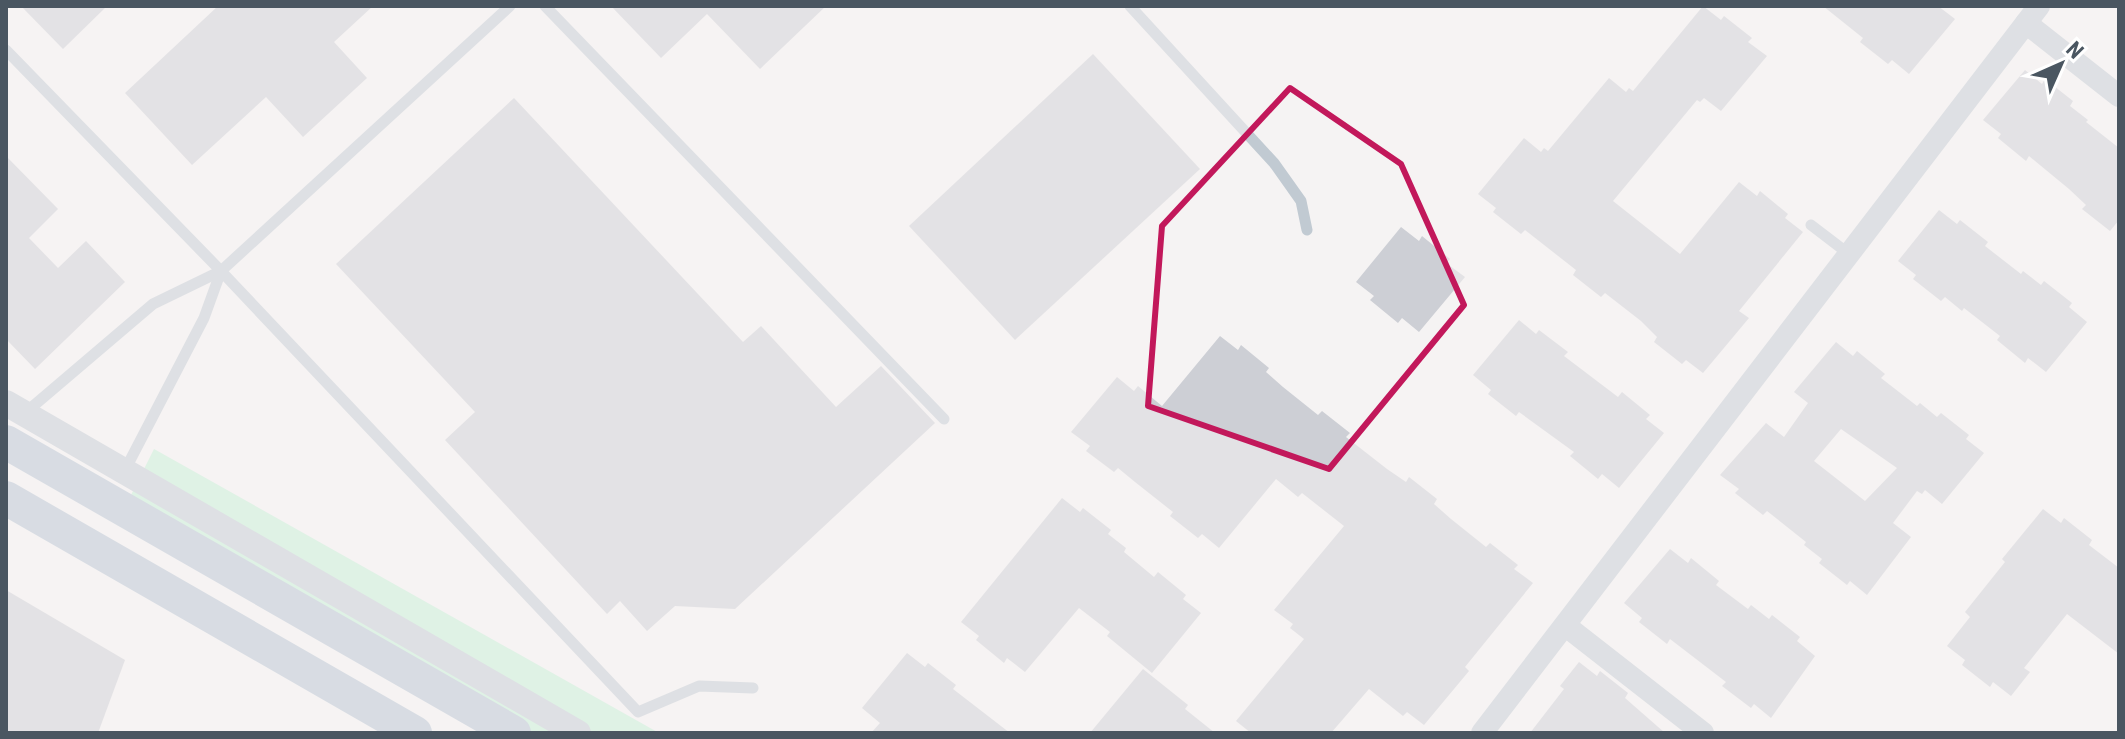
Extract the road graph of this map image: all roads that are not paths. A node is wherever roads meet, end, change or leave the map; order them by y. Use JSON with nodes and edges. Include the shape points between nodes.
{"nodes":[{"id":1,"x":510,"y":6,"type":"edge"},
{"id":2,"x":545,"y":6,"type":"edge"},
{"id":3,"x":1130,"y":6,"type":"edge"},
{"id":4,"x":2032,"y":14,"type":"edge"},
{"id":5,"x":6,"y":50,"type":"edge"},
{"id":6,"x":2119,"y":96,"type":"edge"},
{"id":7,"x":1811,"y":225,"type":"dead end"},
{"id":8,"x":1307,"y":230,"type":"dead end"},
{"id":9,"x":1849,"y":254,"type":"junction"},
{"id":10,"x":221,"y":271,"type":"junction"},
{"id":11,"x":15,"y":408,"type":"edge"},
{"id":12,"x":944,"y":419,"type":"dead end"},
{"id":13,"x":6,"y":442,"type":"edge"},
{"id":14,"x":125,"y":470,"type":"junction"},
{"id":15,"x":6,"y":498,"type":"edge"},
{"id":16,"x":1566,"y":626,"type":"junction"},
{"id":17,"x":753,"y":688,"type":"dead end"},
{"id":18,"x":415,"y":733,"type":"edge"},
{"id":19,"x":514,"y":733,"type":"edge"},
{"id":20,"x":578,"y":733,"type":"edge"},
{"id":21,"x":1482,"y":733,"type":"edge"},
{"id":22,"x":1703,"y":733,"type":"edge"}],
"edges":[{"from":1,"to":10,"type":"lane"},
{"from":2,"to":12,"type":"lane"},
{"from":3,"to":8,"type":"lane","via":[[1274,163],[1301,201]]},
{"from":4,"to":6,"type":"street"},
{"from":4,"to":9,"type":"street"},
{"from":5,"to":10,"type":"lane"},
{"from":7,"to":9,"type":"lane"},
{"from":9,"to":16,"type":"street"},
{"from":10,"to":11,"type":"lane","via":[[143,311]]},
{"from":10,"to":14,"type":"lane","via":[[204,318]]},
{"from":10,"to":17,"type":"lane","via":[[638,712],[699,686]]},
{"from":11,"to":14,"type":"street"},
{"from":13,"to":19,"type":"main road"},
{"from":14,"to":20,"type":"street"},
{"from":15,"to":18,"type":"main road"},
{"from":16,"to":21,"type":"street"},
{"from":16,"to":22,"type":"street"}]}
